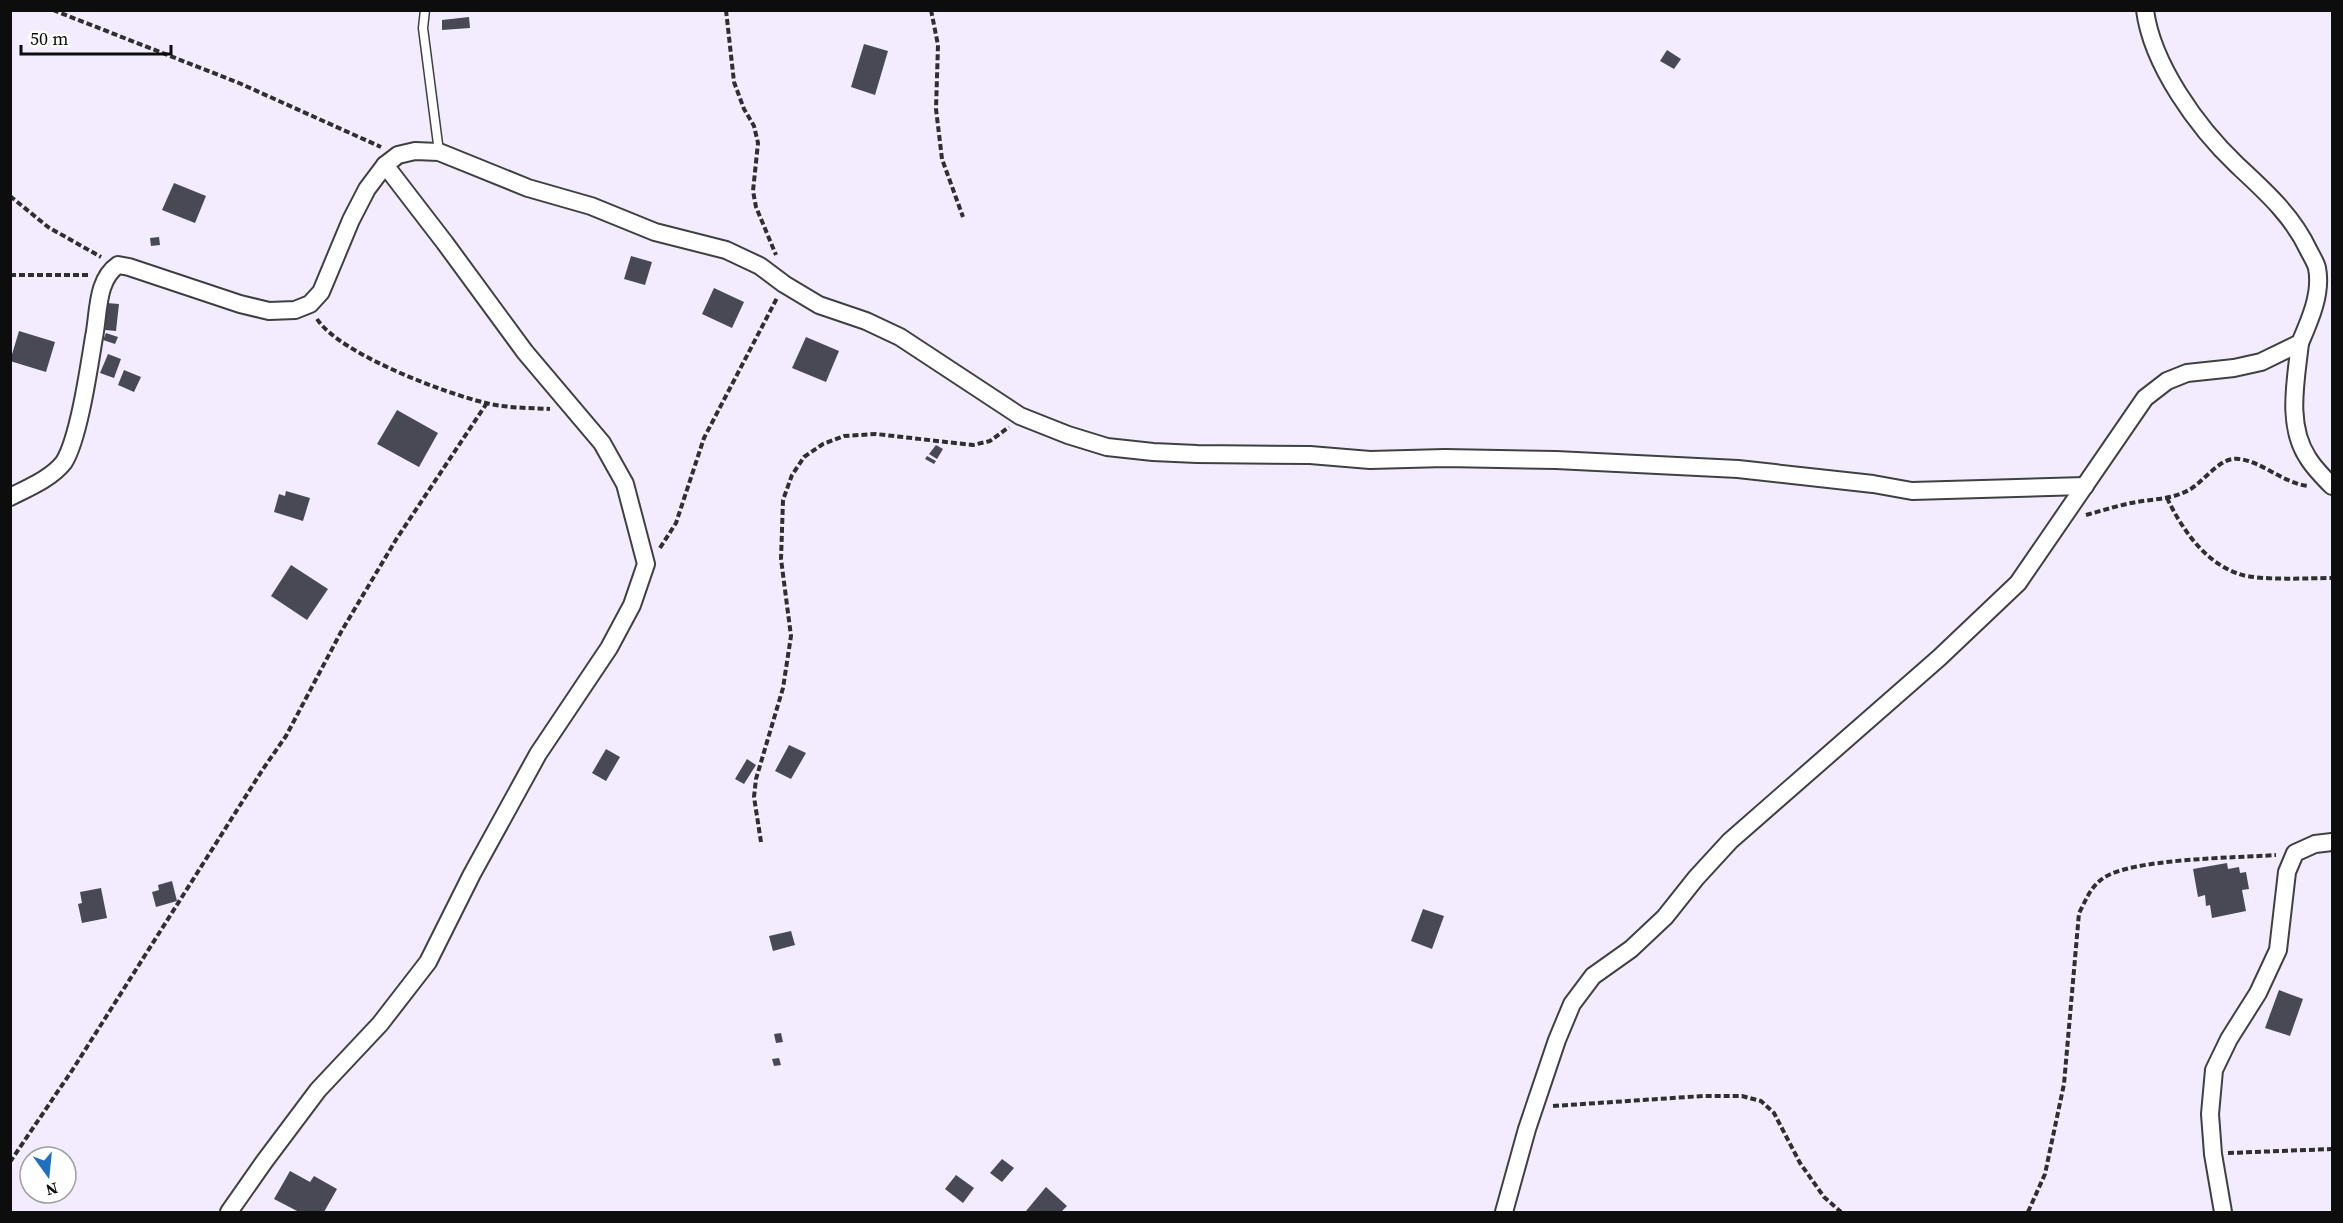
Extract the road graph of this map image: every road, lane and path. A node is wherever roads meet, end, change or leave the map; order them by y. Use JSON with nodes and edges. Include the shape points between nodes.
{"nodes":[{"id":1,"x":53,"y":10,"type":"edge"},
{"id":2,"x":425,"y":10,"type":"edge"},
{"id":3,"x":726,"y":10,"type":"edge"},
{"id":4,"x":931,"y":10,"type":"edge"},
{"id":5,"x":2145,"y":10,"type":"edge"},
{"id":6,"x":439,"y":152,"type":"junction"},
{"id":7,"x":391,"y":160,"type":"junction"},
{"id":8,"x":10,"y":196,"type":"edge"},
{"id":9,"x":963,"y":217,"type":"dead end"},
{"id":10,"x":113,"y":270,"type":"junction"},
{"id":11,"x":10,"y":275,"type":"edge"},
{"id":12,"x":784,"y":284,"type":"junction"},
{"id":13,"x":310,"y":304,"type":"junction"},
{"id":14,"x":2300,"y":343,"type":"junction"},
{"id":15,"x":487,"y":403,"type":"junction"},
{"id":16,"x":574,"y":411,"type":"junction"},
{"id":17,"x":1020,"y":416,"type":"junction"},
{"id":18,"x":2085,"y":486,"type":"junction"},
{"id":19,"x":2332,"y":486,"type":"edge"},
{"id":20,"x":10,"y":497,"type":"edge"},
{"id":21,"x":2167,"y":498,"type":"junction"},
{"id":22,"x":2059,"y":523,"type":"junction"},
{"id":23,"x":646,"y":564,"type":"junction"},
{"id":24,"x":2332,"y":578,"type":"edge"},
{"id":25,"x":761,"y":842,"type":"dead end"},
{"id":26,"x":2332,"y":842,"type":"edge"},
{"id":27,"x":2295,"y":853,"type":"junction"},
{"id":28,"x":1535,"y":1107,"type":"junction"},
{"id":29,"x":2332,"y":1149,"type":"edge"},
{"id":30,"x":2213,"y":1154,"type":"junction"},
{"id":31,"x":10,"y":1162,"type":"edge"},
{"id":32,"x":229,"y":1212,"type":"edge"},
{"id":33,"x":1504,"y":1212,"type":"edge"},
{"id":34,"x":1841,"y":1212,"type":"edge"},
{"id":35,"x":2028,"y":1212,"type":"edge"},
{"id":36,"x":2223,"y":1212,"type":"edge"}],
"edges":[{"from":1,"to":7,"type":"path","via":[[239,83]]},
{"from":2,"to":6,"type":"lane","via":[[423,28]]},
{"from":3,"to":12,"type":"path","via":[[734,82],[758,142],[753,191],[756,207]]},
{"from":4,"to":9,"type":"path","via":[[938,45],[936,109],[942,159]]},
{"from":5,"to":14,"type":"street","via":[[2161,61],[2181,98],[2206,133],[2262,188],[2303,237],[2317,268],[2316,297]]},
{"from":6,"to":7,"type":"street","via":[[415,151]]},
{"from":6,"to":12,"type":"street","via":[[655,232],[726,250],[760,266]]},
{"from":7,"to":13,"type":"street","via":[[367,189],[321,292]]},
{"from":7,"to":16,"type":"street","via":[[445,243]]},
{"from":8,"to":10,"type":"path","via":[[48,227]]},
{"from":10,"to":11,"type":"path"},
{"from":10,"to":13,"type":"street","via":[[184,284],[269,311],[295,310]]},
{"from":10,"to":20,"type":"street","via":[[101,289],[72,447],[62,464],[39,483]]},
{"from":12,"to":17,"type":"street","via":[[819,305],[900,337]]},
{"from":12,"to":23,"type":"path","via":[[704,438],[676,523]]},
{"from":13,"to":15,"type":"path","via":[[332,337],[364,357],[439,389]]},
{"from":14,"to":18,"type":"street","via":[[2260,362],[2187,373],[2167,381],[2145,398]]},
{"from":14,"to":19,"type":"street","via":[[2294,407],[2298,434],[2307,457]]},
{"from":15,"to":16,"type":"path"},
{"from":15,"to":31,"type":"path","via":[[397,538],[286,736]]},
{"from":16,"to":23,"type":"street","via":[[602,443],[625,484]]},
{"from":17,"to":18,"type":"street","via":[[1107,447],[1153,452],[1370,460],[1556,460],[1738,469],[1912,491]]},
{"from":17,"to":25,"type":"path","via":[[997,437],[973,445],[876,434],[844,436],[804,457],[792,475],[783,500],[781,559],[790,636],[783,688],[756,778],[754,796]]},
{"from":18,"to":22,"type":"street"},
{"from":19,"to":21,"type":"path","via":[[2305,486],[2241,459],[2232,459],[2188,490]]},
{"from":21,"to":22,"type":"path","via":[[2130,503]]},
{"from":21,"to":24,"type":"path","via":[[2188,534],[2208,556],[2240,575]]},
{"from":22,"to":28,"type":"street","via":[[2018,583],[1939,658],[1730,841],[1665,917],[1631,949],[1593,976],[1572,1004]]},
{"from":23,"to":32,"type":"street","via":[[632,605],[609,648],[538,754],[428,962],[380,1024],[318,1090]]},
{"from":26,"to":27,"type":"street"},
{"from":27,"to":30,"type":"street","via":[[2288,872],[2278,950],[2214,1070],[2210,1114]]},
{"from":27,"to":35,"type":"path","via":[[2124,869],[2104,877],[2091,889],[2079,913],[2064,1084],[2045,1174]]},
{"from":28,"to":33,"type":"street"},
{"from":28,"to":34,"type":"path","via":[[1703,1096],[1742,1096],[1761,1101],[1774,1113],[1800,1163],[1824,1197]]},
{"from":29,"to":30,"type":"path"},
{"from":30,"to":36,"type":"street"}]}
